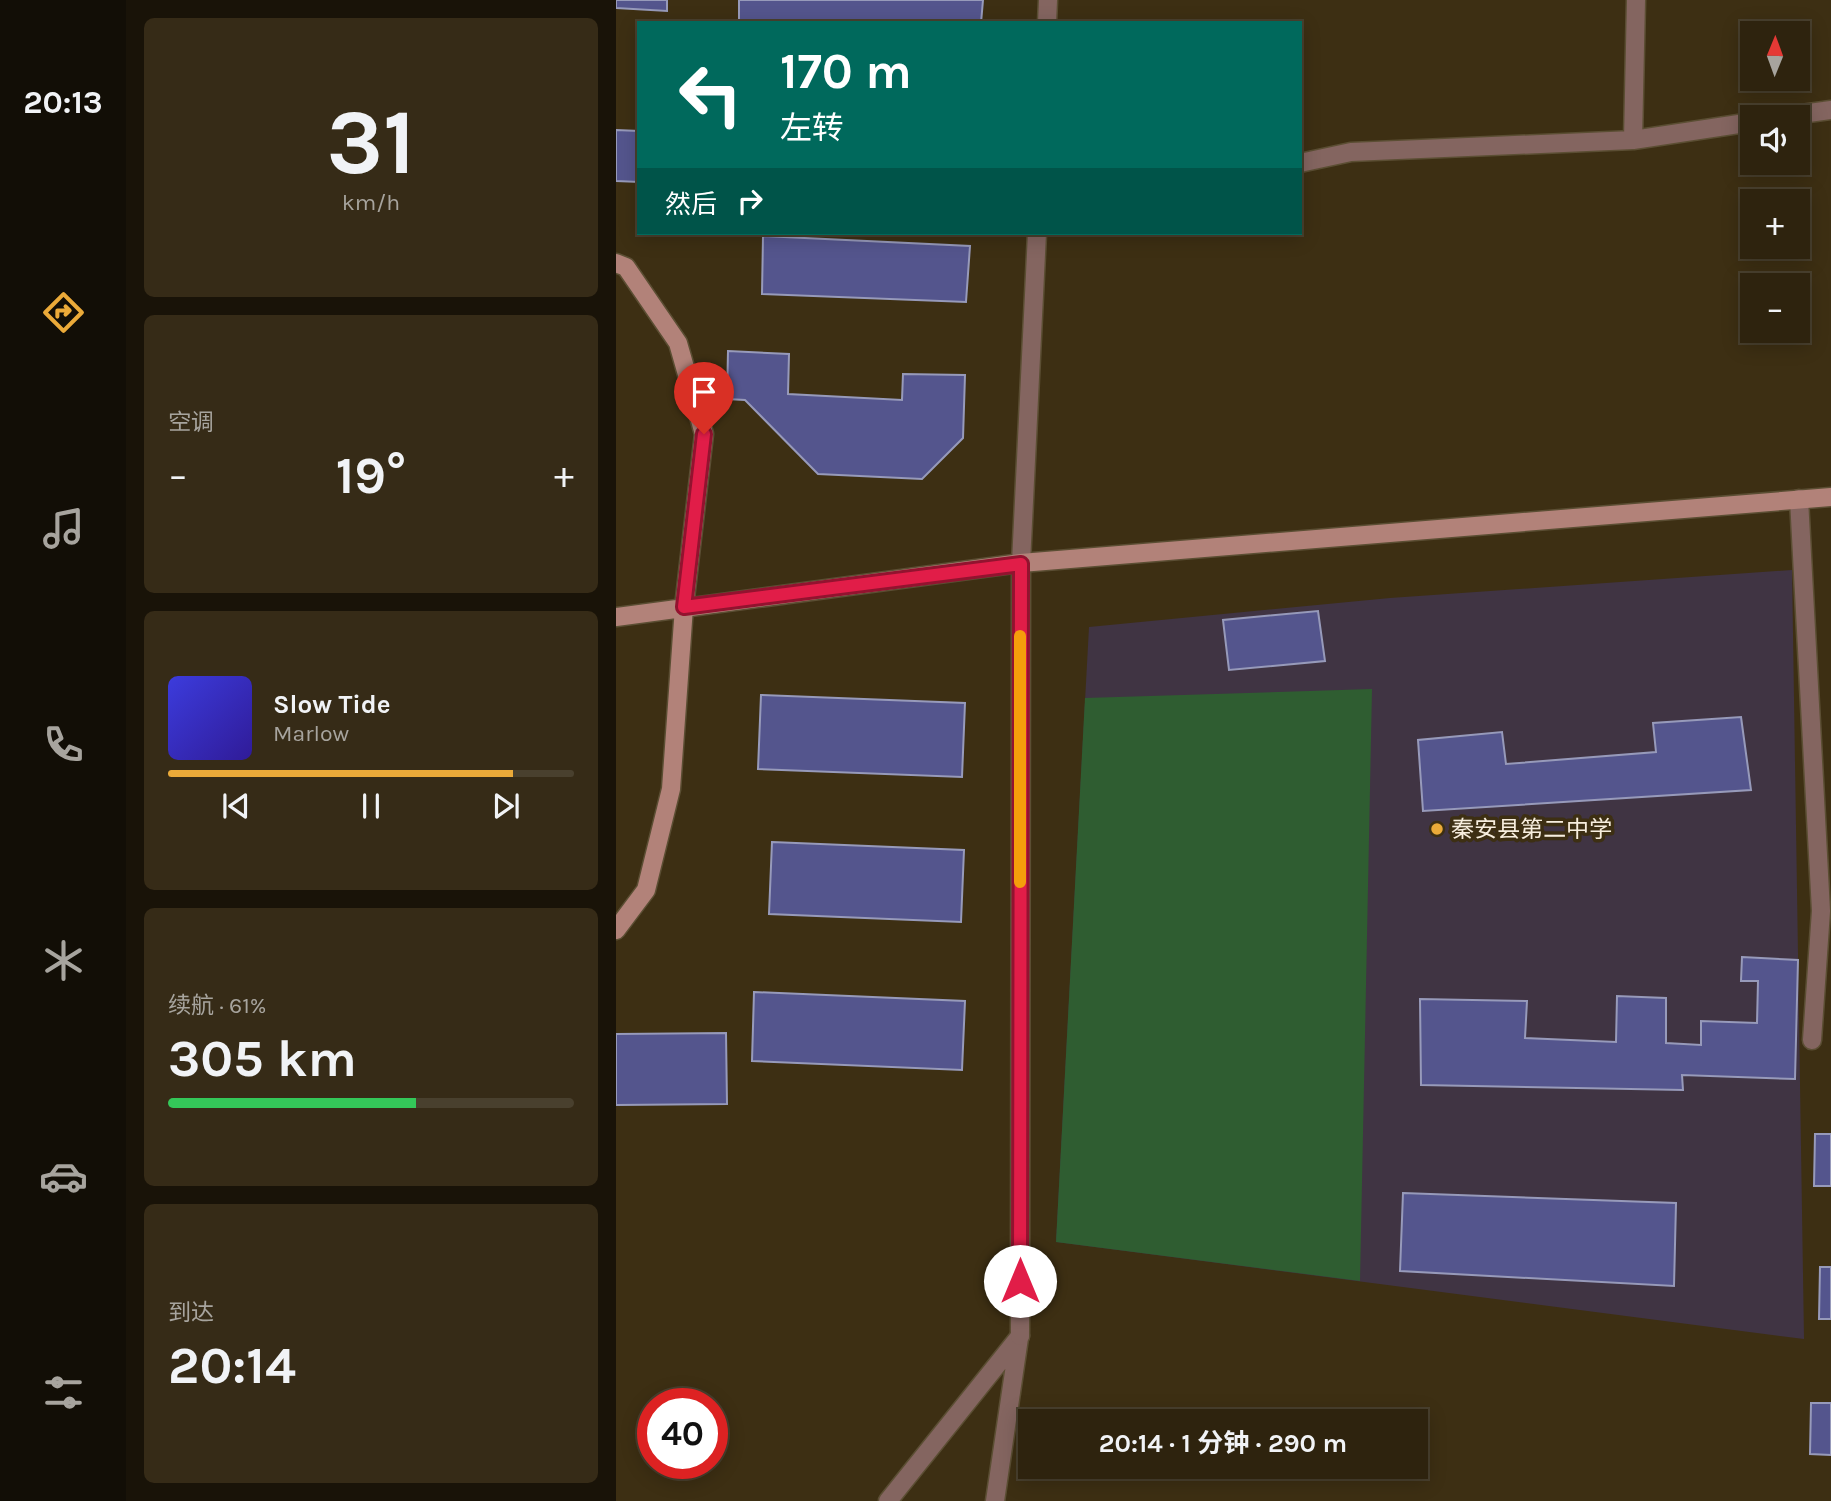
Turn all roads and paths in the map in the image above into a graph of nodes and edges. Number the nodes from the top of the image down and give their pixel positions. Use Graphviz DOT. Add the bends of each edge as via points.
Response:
graph roads {
  1 [pos="1048,0"];
  2 [pos="1636,0"];
  3 [pos="1047,21"];
  4 [pos="1831,110"];
  5 [pos="1810,113"];
  6 [pos="1740,124"];
  7 [pos="1633,140"];
  8 [pos="1302,163"];
  9 [pos="1037,235"];
  10 [pos="616,263"];
  11 [pos="1831,497"];
  12 [pos="1798,499"];
  13 [pos="1021,564"];
  14 [pos="684,607"];
  15 [pos="616,617"];
  16 [pos="616,930"];
  17 [pos="1812,1040"];
  18 [pos="1020,1336"];
  19 [pos="888,1501"];
  20 [pos="995,1501"];
  1 -- 3 [label="street"];
  2 -- 7 [label="street"];
  4 -- 5 [label="street"];
  6 -- 7 [label="street"];
  7 -- 8 [label="street" via="1351,152"];
  9 -- 13 [label="street"];
  10 -- 14 [label="main road" via="626,267 678,344 704,434"];
  11 -- 12 [label="main road"];
  12 -- 13 [label="main road"];
  12 -- 17 [label="street" via="1821,911"];
  13 -- 14 [label="main road"];
  13 -- 18 [label="street"];
  14 -- 15 [label="main road"];
  14 -- 16 [label="main road" via="671,789 646,890"];
  18 -- 19 [label="street"];
  18 -- 20 [label="street"];
}
